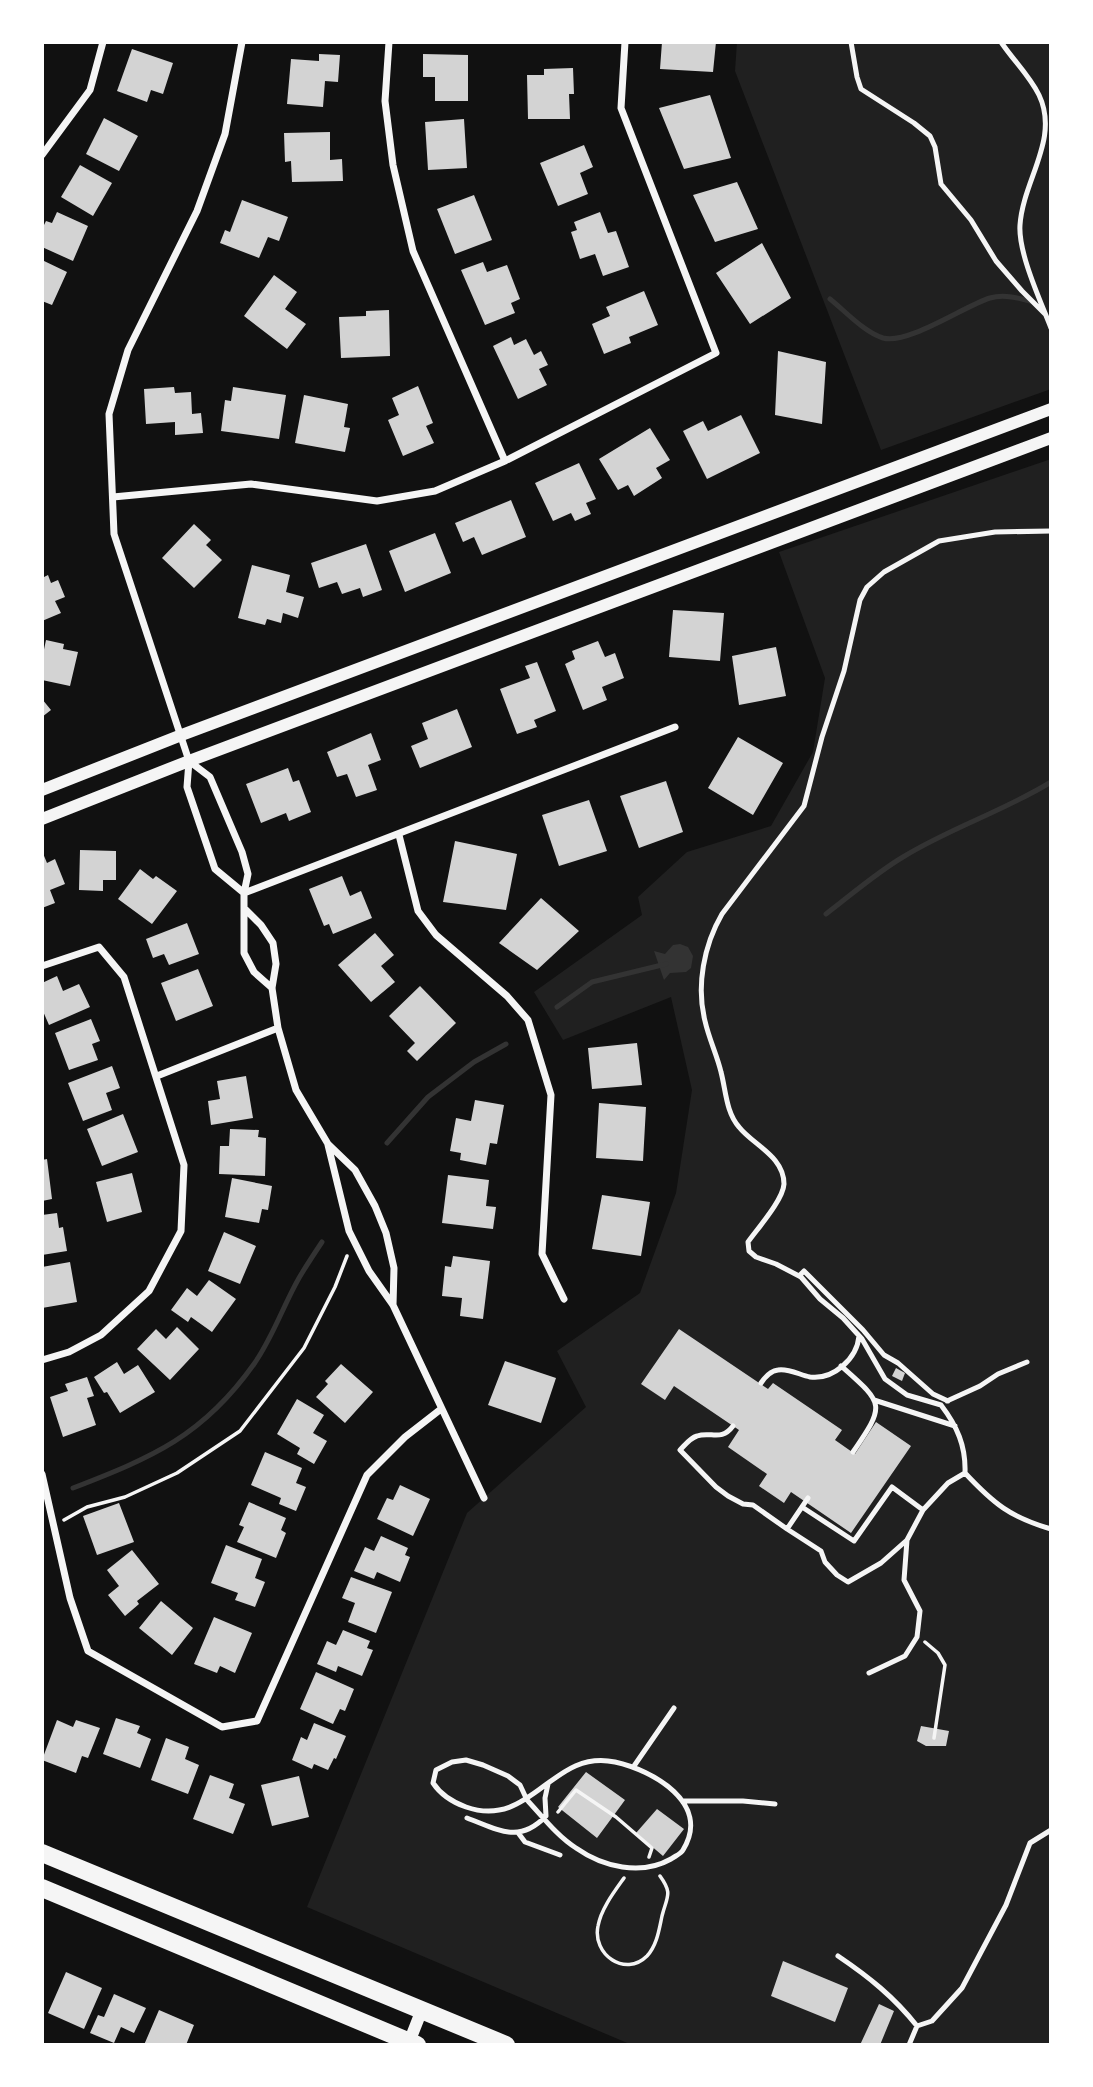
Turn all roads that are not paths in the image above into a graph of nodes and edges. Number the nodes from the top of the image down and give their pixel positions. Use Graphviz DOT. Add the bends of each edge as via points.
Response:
graph roads {
  1 [pos="103,42"];
  2 [pos="242,42"];
  3 [pos="390,42"];
  4 [pos="625,42"];
  5 [pos="851,42"];
  6 [pos="1001,42"];
  7 [pos="42,155"];
  8 [pos="1045,314"];
  9 [pos="1051,328"];
  10 [pos="1051,409"];
  11 [pos="1051,438"];
  12 [pos="505,461"];
  13 [pos="113,496"];
  14 [pos="1051,531"];
  15 [pos="675,727"];
  16 [pos="180,736"];
  17 [pos="189,761"];
  18 [pos="42,790"];
  19 [pos="42,819"];
  20 [pos="399,835"];
  21 [pos="244,893"];
  22 [pos="246,910"];
  23 [pos="42,966"];
  24 [pos="272,988"];
  25 [pos="278,1028"];
  26 [pos="157,1076"];
  27 [pos="328,1144"];
  28 [pos="799,1276"];
  29 [pos="564,1299"];
  30 [pos="393,1305"];
  31 [pos="859,1335"];
  32 [pos="42,1360"];
  33 [pos="1027,1362"];
  34 [pos="841,1366"];
  35 [pos="761,1383"];
  36 [pos="874,1399"];
  37 [pos="948,1401"];
  38 [pos="941,1405"];
  39 [pos="441,1409"];
  40 [pos="733,1426"];
  41 [pos="955,1426"];
  42 [pos="853,1452"];
  43 [pos="965,1473"];
  44 [pos="42,1474"];
  45 [pos="808,1497"];
  46 [pos="484,1498"];
  47 [pos="803,1507"];
  48 [pos="923,1510"];
  49 [pos="788,1529"];
  50 [pos="1051,1529"];
  51 [pos="907,1540"];
  52 [pos="869,1673"];
  53 [pos="674,1708"];
  54 [pos="634,1766"];
  55 [pos="548,1784"];
  56 [pos="527,1800"];
  57 [pos="684,1801"];
  58 [pos="775,1804"];
  59 [pos="467,1818"];
  60 [pos="546,1821"];
  61 [pos="1051,1830"];
  62 [pos="519,1834"];
  63 [pos="42,1853"];
  64 [pos="560,1855"];
  65 [pos="42,1888"];
  66 [pos="838,1956"];
  67 [pos="421,2012"];
  68 [pos="917,2026"];
  69 [pos="412,2044"];
  70 [pos="506,2045"];
  71 [pos="909,2045"];
  1 -- 7 [label="street" via="90,90"];
  2 -- 13 [label="street" via="225,134 197,211 128,350 109,414"];
  3 -- 12 [label="street" via="385,101 393,165 413,251"];
  4 -- 12 [label="street" via="621,108 716,353"];
  5 -- 8 [label="lane" via="861,89 930,136 942,184 996,261"];
  6 -- 8 [label="lane" via="1031,82 1045,111 1047,128 1020,228"];
  8 -- 9 [label="lane"];
  10 -- 16 [label="street"];
  11 -- 17 [label="street"];
  12 -- 13 [label="street" via="435,491 377,501 251,484"];
  13 -- 16 [label="street" via="114,534"];
  14 -- 28 [label="lane" via="995,532 939,541 867,587 856,612 844,671 804,806 711,933 702,1004 727,1103 739,1128 768,1152 784,1182 782,1194 748,1242 749,1251"];
  15 -- 20 [label="street"];
  16 -- 17 [label="street"];
  16 -- 18 [label="street"];
  17 -- 19 [label="street"];
  17 -- 21 [label="street" via="187,786 215,869"];
  17 -- 21 [label="street" via="210,776 242,852 248,874"];
  20 -- 21 [label="street"];
  20 -- 29 [label="street" via="418,911 436,935 528,1020 551,1094 542,1254"];
  21 -- 22 [label="street"];
  22 -- 24 [label="street" via="273,943"];
  22 -- 24 [label="street" via="244,953"];
  23 -- 26 [label="street" via="99,947 124,977"];
  24 -- 25 [label="street"];
  25 -- 26 [label="street"];
  25 -- 27 [label="street" via="296,1090"];
  26 -- 32 [label="street" via="184,1165 181,1231 149,1291 101,1335"];
  27 -- 30 [label="street" via="349,1231"];
  27 -- 30 [label="street" via="355,1170 386,1233 394,1268"];
  28 -- 31 [label="lane"];
  28 -- 37 [label="lane" via="804,1271 884,1355"];
  30 -- 39 [label="street"];
  31 -- 34 [label="lane" via="854,1355"];
  31 -- 38 [label="lane" via="885,1379 907,1395"];
  33 -- 37 [label="lane"];
  34 -- 35 [label="lane" via="817,1377 778,1369"];
  34 -- 36 [label="lane"];
  36 -- 41 [label="lane"];
  36 -- 42 [label="lane" via="873,1422"];
  37 -- 38 [label="lane"];
  38 -- 41 [label="lane"];
  39 -- 44 [label="street" via="367,1475 257,1721 222,1727 88,1651 70,1598"];
  39 -- 46 [label="street"];
  40 -- 49 [label="lane" via="728,1433 712,1437 699,1434 680,1450 727,1496 753,1505"];
  41 -- 43 [label="lane"];
  43 -- 48 [label="lane" via="948,1483"];
  43 -- 50 [label="lane" via="1007,1512"];
  45 -- 47 [label="lane"];
  47 -- 48 [label="lane" via="854,1541 891,1487"];
  47 -- 49 [label="lane"];
  48 -- 51 [label="lane"];
  49 -- 51 [label="lane" via="821,1552 825,1562 848,1582 881,1563"];
  51 -- 52 [label="lane" via="904,1580 920,1611 917,1637 905,1656"];
  53 -- 54 [label="lane"];
  54 -- 55 [label="lane" via="603,1759 578,1763"];
  54 -- 57 [label="lane"];
  55 -- 56 [label="lane"];
  55 -- 60 [label="lane"];
  56 -- 56 [label="lane" via="493,1812 469,1808 440,1793 433,1783 436,1770 466,1760 508,1776 520,1785"];
  56 -- 60 [label="lane"];
  57 -- 58 [label="lane"];
  57 -- 60 [label="lane" via="691,1818 682,1852 652,1866 631,1868 601,1861 575,1849"];
  59 -- 62 [label="lane"];
  60 -- 62 [label="lane"];
  61 -- 68 [label="lane" via="1030,1843 1006,1905 962,1988 932,2021"];
  62 -- 64 [label="lane" via="524,1842"];
  63 -- 67 [label="main road"];
  65 -- 69 [label="main road"];
  66 -- 68 [label="lane" via="872,1978"];
  67 -- 69 [label="street"];
  67 -- 70 [label="main road"];
  68 -- 71 [label="lane"];
}
